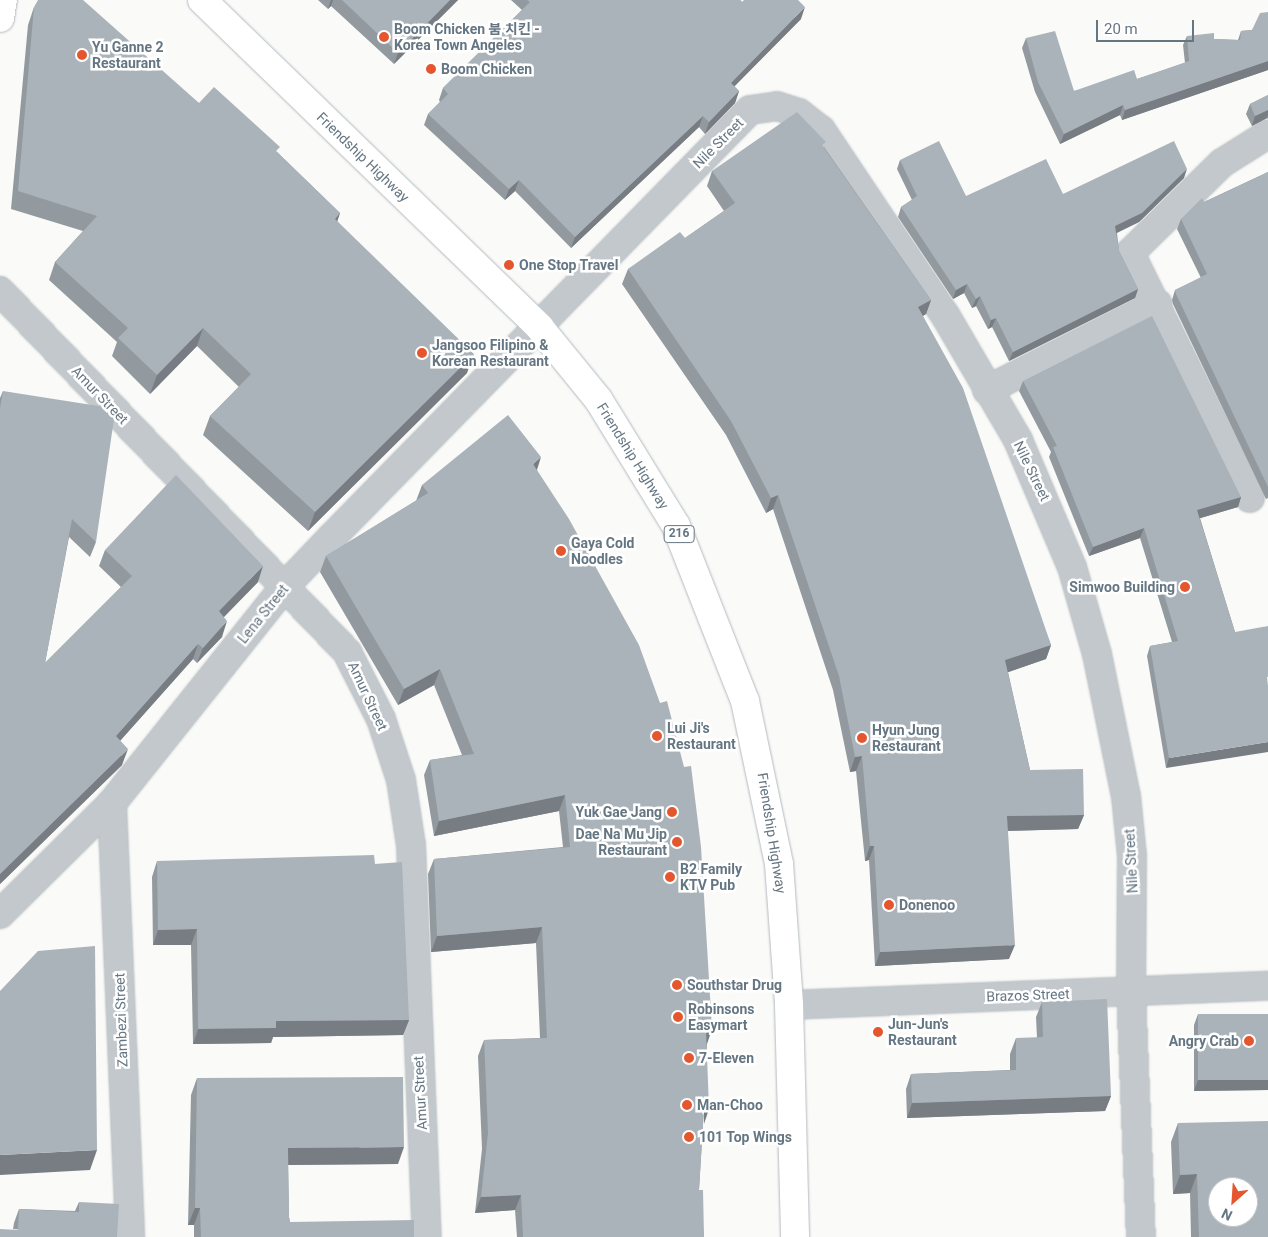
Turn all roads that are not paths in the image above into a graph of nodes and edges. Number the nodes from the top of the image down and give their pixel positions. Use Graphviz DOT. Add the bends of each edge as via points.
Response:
graph roads {
  1 [pos="3,0"];
  2 [pos="202,0"];
  3 [pos="0,18"];
  4 [pos="1268,134"];
  5 [pos="0,291"];
  6 [pos="1157,304"];
  7 [pos="540,328"];
  8 [pos="988,390"];
  9 [pos="1250,498"];
  10 [pos="285,586"];
  11 [pos="112,803"];
  12 [pos="0,914"];
  13 [pos="1268,986"];
  14 [pos="1131,991"];
  15 [pos="789,1005"];
  16 [pos="130,1237"];
  17 [pos="428,1237"];
  18 [pos="795,1237"];
  19 [pos="1141,1237"];
  1 -- 3 [label="main road"];
  2 -- 7 [label="main road, Friendship Highway / 216"];
  4 -- 6 [label="street" via="1222,163 1130,253"];
  5 -- 10 [label="street, Amur Street"];
  6 -- 8 [label="street"];
  6 -- 9 [label="street"];
  7 -- 8 [label="street, Nile Street" via="750,110 777,106 799,113 821,130 945,316"];
  7 -- 10 [label="street, Lena Street"];
  7 -- 15 [label="main road, Friendship Highway / 216" via="598,400 676,526 728,652 746,701 766,787 779,864"];
  8 -- 14 [label="street, Nile Street" via="1048,503 1098,654 1128,813"];
  10 -- 11 [label="street, Lena Street"];
  10 -- 17 [label="street, Amur Street" via="346,652 381,719 401,780 411,845"];
  11 -- 12 [label="street, Lena Street"];
  11 -- 16 [label="street, Zambezi Street"];
  13 -- 14 [label="street, Brazos Street"];
  14 -- 15 [label="street, Brazos Street"];
  14 -- 19 [label="street, Nile Street"];
  15 -- 18 [label="main road, Friendship Highway / 216"];
}
